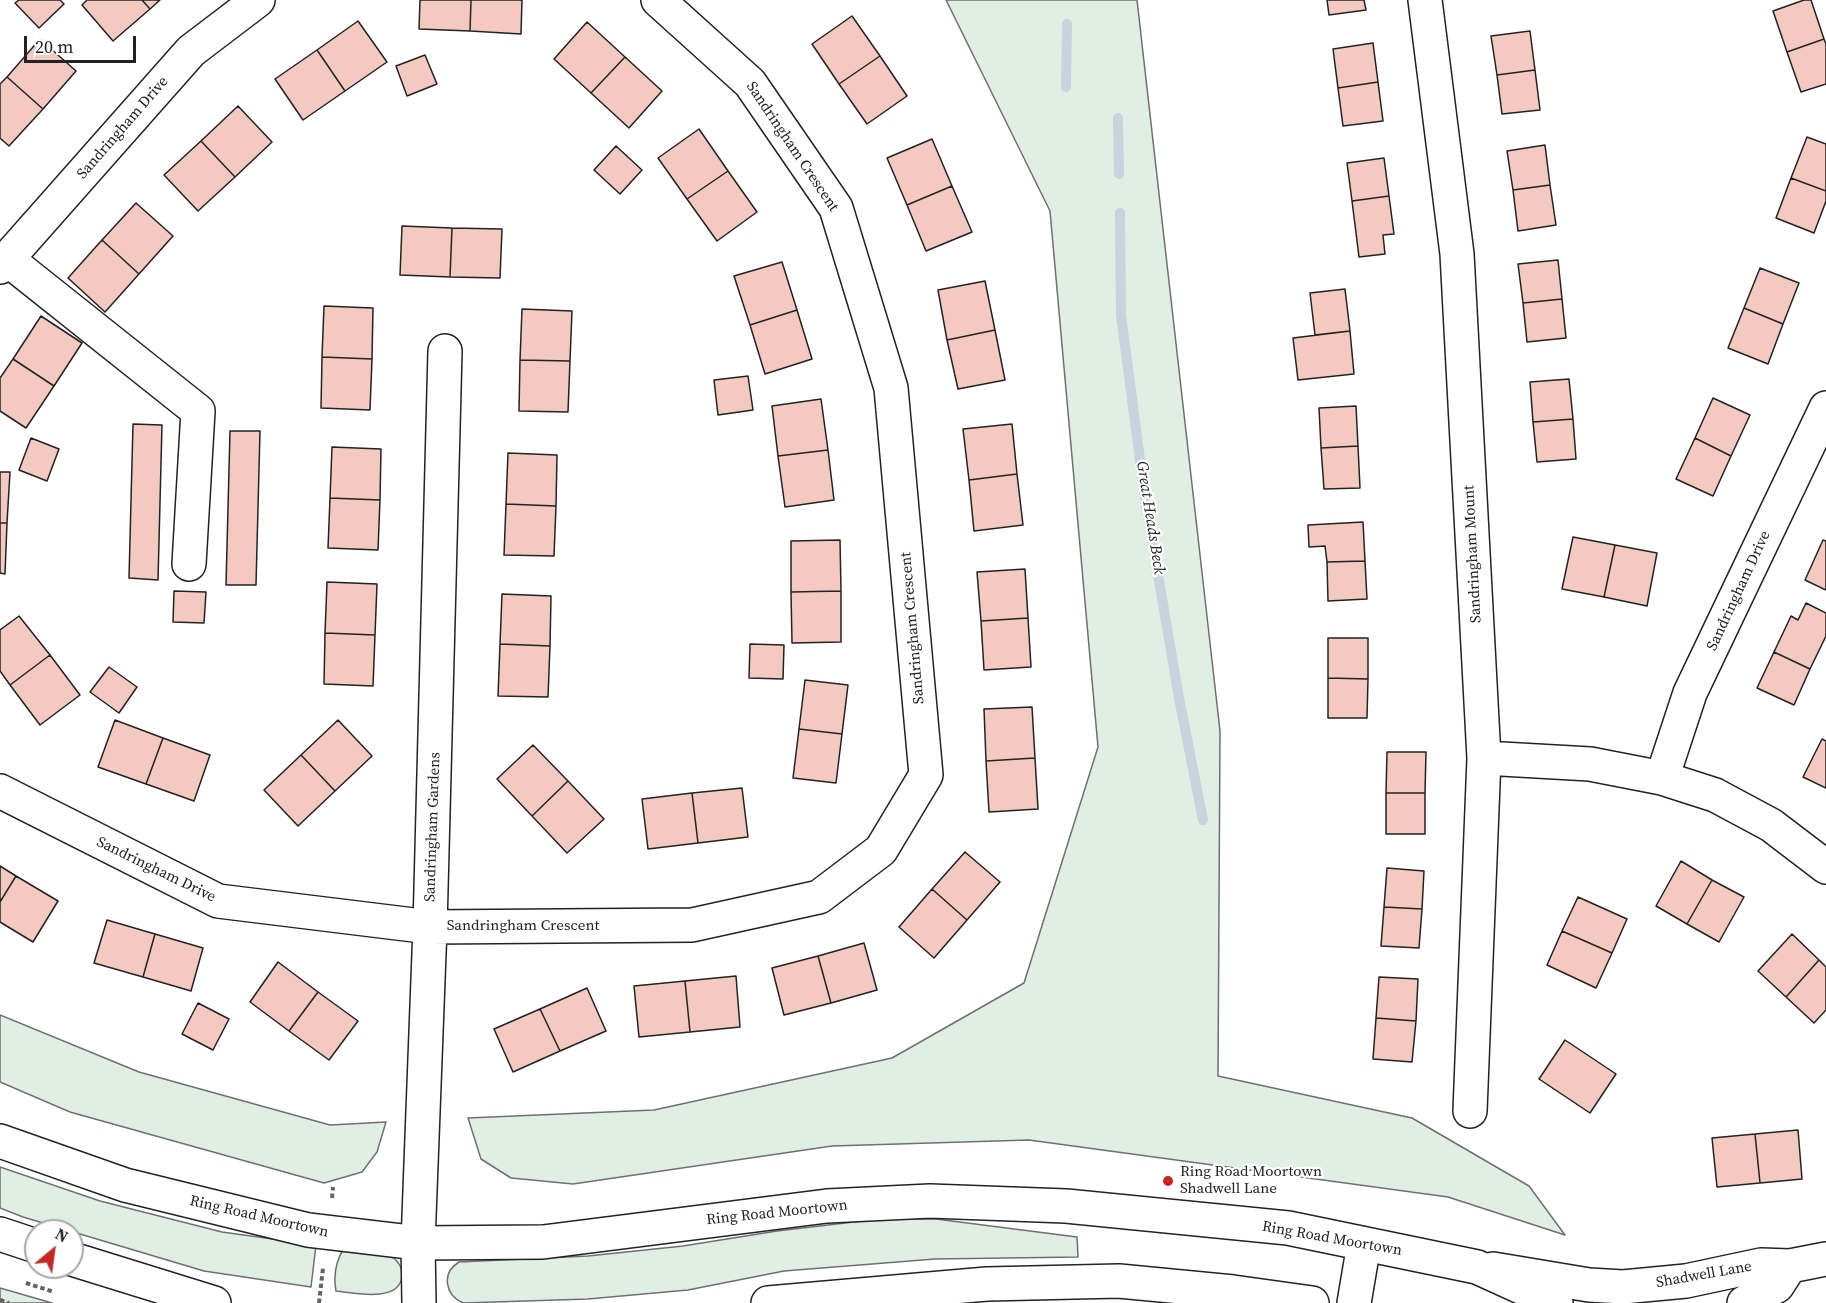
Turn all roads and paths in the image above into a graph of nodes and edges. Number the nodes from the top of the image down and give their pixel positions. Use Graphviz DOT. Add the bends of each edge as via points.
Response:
graph roads {
  1 [pos="258,0"];
  2 [pos="658,0"];
  3 [pos="1425,0"];
  4 [pos="4,263"];
  5 [pos="445,351"];
  6 [pos="1826,408"];
  7 [pos="189,564"];
  8 [pos="1484,758"];
  9 [pos="1662,778"];
  10 [pos="0,791"];
  11 [pos="1826,867"];
  12 [pos="430,927"];
  13 [pos="1470,1111"];
  14 [pos="0,1141"];
  15 [pos="0,1234"];
  16 [pos="24,1242"];
  17 [pos="417,1243"];
  18 [pos="1364,1244"];
  19 [pos="324,1260"];
  20 [pos="1812,1262"];
  21 [pos="84,1263"];
  22 [pos="1477,1267"];
  23 [pos="22,1282"];
  24 [pos="55,1292"];
  25 [pos="0,1300"];
  26 [pos="9,1303"];
  27 [pos="213,1303"];
  28 [pos="319,1303"];
  29 [pos="419,1303"];
  30 [pos="768,1303"];
  31 [pos="1312,1303"];
  32 [pos="1354,1303"];
  33 [pos="1556,1303"];
  34 [pos="1744,1303"];
  35 [pos="1781,1303"];
  1 -- 4 [label="main road, Sandringham Drive" via="191,51"];
  2 -- 12 [label="main road, Sandringham Crescent" via="750,83 836,208 891,388 926,776 881,850 819,897 692,925"];
  3 -- 8 [label="main road, Sandringham Mount" via="1457,254"];
  4 -- 7 [label="main road" via="198,411"];
  5 -- 12 [label="main road, Sandringham Gardens"];
  6 -- 9 [label="main road, Sandringham Drive" via="1690,693"];
  8 -- 9 [label="main road" via="1590,764"];
  8 -- 13 [label="main road, Sandringham Mount"];
  9 -- 11 [label="main road" via="1715,795 1771,825"];
  10 -- 12 [label="main road, Sandringham Drive" via="218,901"];
  12 -- 17 [label="main road, Sandringham Gardens"];
  14 -- 17 [label="main road, Ring Road Moortown" via="125,1185 285,1225"];
  15 -- 16 [label="main road"];
  17 -- 18 [label="main road, Ring Road Moortown" via="543,1242 827,1206 930,1201 1066,1206 1288,1228"];
  17 -- 29 [label="main road, Sandringham Gardens"];
  18 -- 22 [label="main road, Ring Road Moortown"];
  18 -- 32 [label="main road"];
  19 -- 28 [label="path"];
  20 -- 22 [label="main road, Shadwell Lane" via="1761,1265 1686,1281 1623,1287"];
  20 -- 34 [label="main road, Shadwell Lane"];
  20 -- 35 [label="main road"];
  21 -- 27 [label="main road"];
  22 -- 33 [label="main road, Ring Road Moortown"];
  23 -- 24 [label="path"];
  25 -- 26 [label="path"];
  30 -- 31 [label="main road" via="987,1284 1119,1281"];
}
